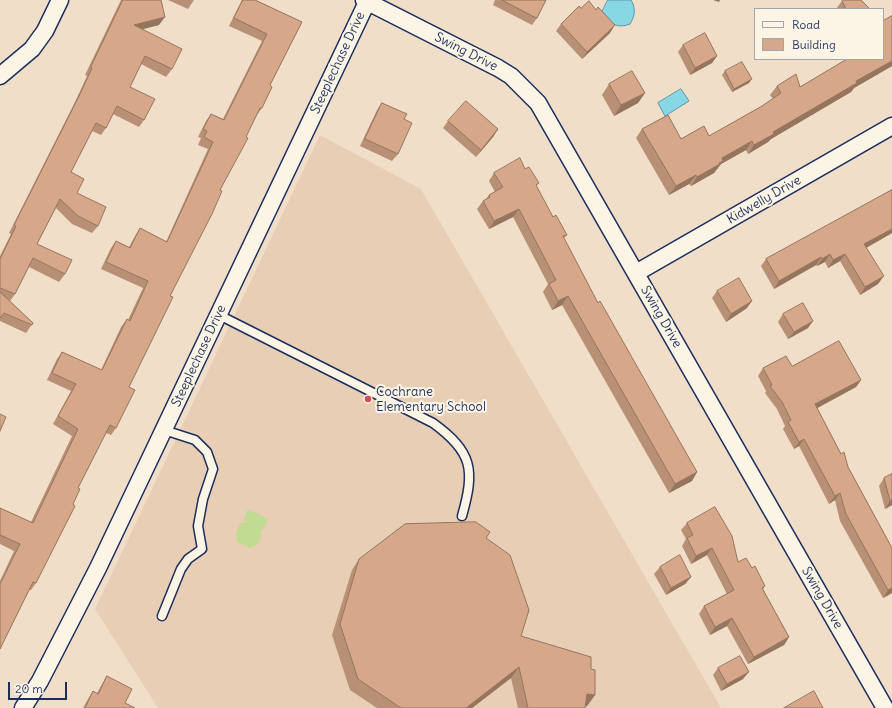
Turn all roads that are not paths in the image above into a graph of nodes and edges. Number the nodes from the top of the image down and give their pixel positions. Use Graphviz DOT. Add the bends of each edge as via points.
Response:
graph roads {
  1 [pos="60,0"];
  2 [pos="367,1"];
  3 [pos="0,76"];
  4 [pos="892,126"];
  5 [pos="636,273"];
  6 [pos="219,315"];
  7 [pos="164,430"];
  8 [pos="462,516"];
  9 [pos="162,616"];
  10 [pos="23,708"];
  11 [pos="885,708"];
  1 -- 3 [label="street" via="46,31 32,49"];
  2 -- 5 [label="street, Swing Drive" via="498,68 526,88 538,103"];
  2 -- 6 [label="street, Steeplechase Drive"];
  4 -- 5 [label="street, Kidwelly Drive"];
  5 -- 11 [label="street, Swing Drive"];
  6 -- 7 [label="street, Steeplechase Drive"];
  6 -- 8 [label="lane" via="433,423 447,433 462,450 470,468 469,490"];
  7 -- 9 [label="lane" via="194,440 207,452 213,469 203,499 198,526 202,549 188,559 181,569"];
  7 -- 10 [label="street, Steeplechase Drive" via="98,568 40,681"];
}
